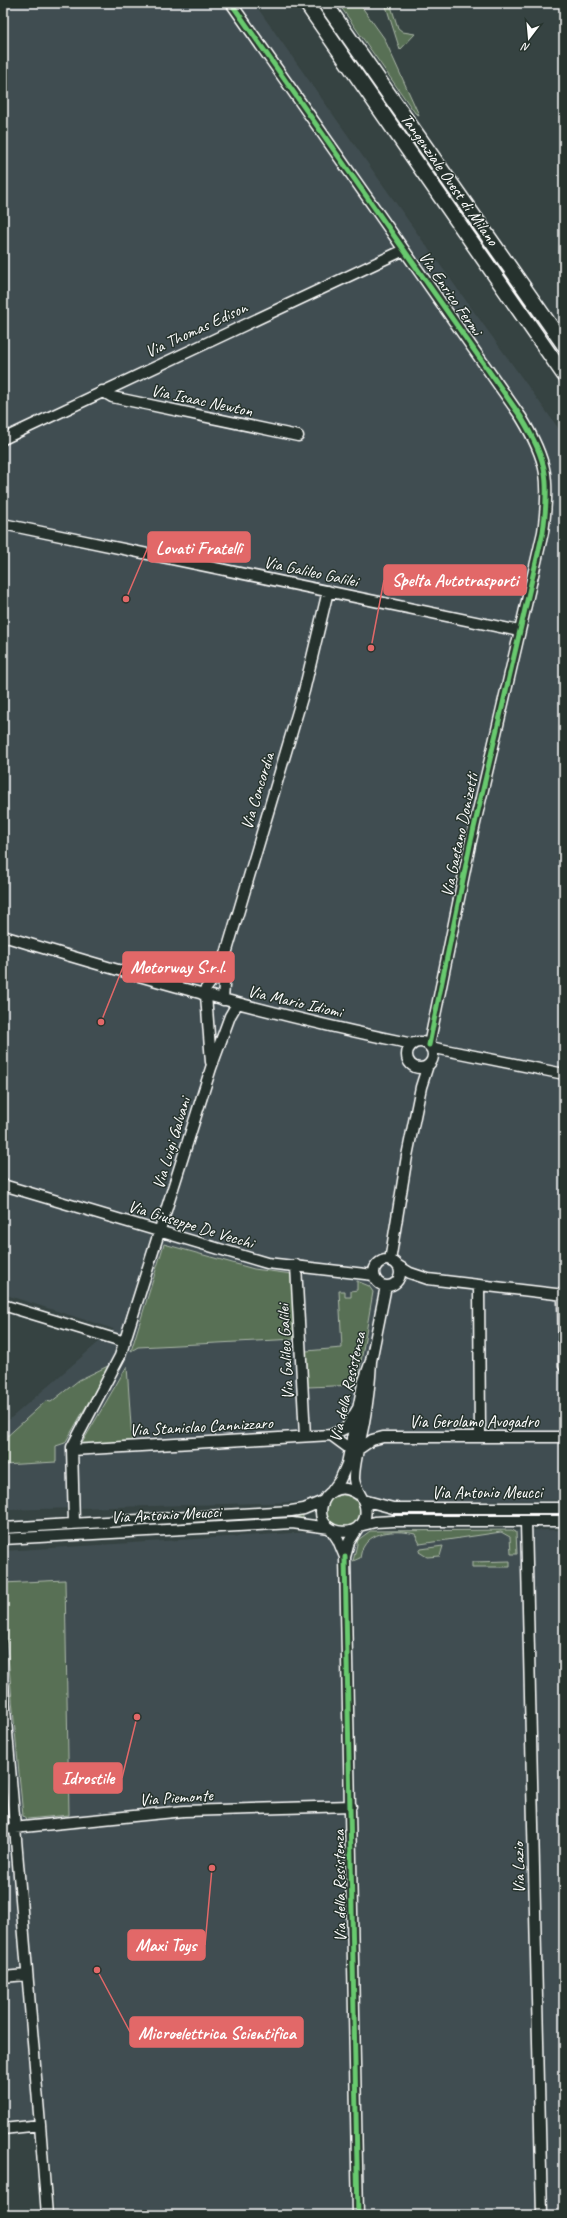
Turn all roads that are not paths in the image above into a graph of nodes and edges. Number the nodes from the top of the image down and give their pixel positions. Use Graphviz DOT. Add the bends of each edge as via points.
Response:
graph roads {
  1 [pos="231,3"];
  2 [pos="306,3"];
  3 [pos="325,3"];
  4 [pos="404,250"];
  5 [pos="564,345"];
  6 [pos="564,375"];
  7 [pos="102,391"];
  8 [pos="298,436"];
  9 [pos="3,439"];
  10 [pos="3,524"];
  11 [pos="328,591"];
  12 [pos="519,631"];
  13 [pos="3,936"];
  14 [pos="226,954"];
  15 [pos="204,995"];
  16 [pos="223,1000"];
  17 [pos="237,1004"];
  18 [pos="433,1019"];
  19 [pos="395,1040"];
  20 [pos="416,1043"];
  21 [pos="430,1046"];
  22 [pos="452,1052"];
  23 [pos="407,1053"];
  24 [pos="430,1062"];
  25 [pos="413,1066"];
  26 [pos="211,1068"];
  27 [pos="564,1074"];
  28 [pos="420,1087"];
  29 [pos="3,1185"];
  30 [pos="161,1231"];
  31 [pos="394,1263"];
  32 [pos="296,1265"];
  33 [pos="374,1275"];
  34 [pos="428,1279"];
  35 [pos="390,1285"];
  36 [pos="479,1285"];
  37 [pos="564,1295"];
  38 [pos="3,1305"];
  39 [pos="125,1342"];
  40 [pos="371,1361"];
  41 [pos="564,1366"];
  42 [pos="358,1408"];
  43 [pos="364,1420"];
  44 [pos="331,1435"];
  45 [pos="305,1436"];
  46 [pos="383,1437"];
  47 [pos="480,1437"];
  48 [pos="564,1437"];
  49 [pos="354,1449"];
  50 [pos="72,1450"];
  51 [pos="332,1491"];
  52 [pos="361,1497"];
  53 [pos="323,1501"];
  54 [pos="564,1508"];
  55 [pos="526,1521"];
  56 [pos="564,1521"];
  57 [pos="74,1523"];
  58 [pos="359,1526"];
  59 [pos="3,1528"];
  60 [pos="330,1528"];
  61 [pos="3,1539"];
  62 [pos="345,1556"];
  63 [pos="3,1685"];
  64 [pos="3,1690"];
  65 [pos="351,1806"];
  66 [pos="16,1827"];
  67 [pos="3,1829"];
  68 [pos="26,1975"];
  69 [pos="3,1977"];
  70 [pos="40,2125"];
  71 [pos="3,2129"];
  72 [pos="47,2215"];
  73 [pos="358,2215"];
  74 [pos="542,2215"];
  1 -- 4 [label="street, Via Enrico Fermi"];
  2 -- 6 [label="highway, Tangenziale Ovest di Milano"];
  3 -- 5 [label="highway, Tangenziale Ovest di Milano"];
  4 -- 7 [label="street, Via Thomas Edison"];
  4 -- 12 [label="street, Via Enrico Fermi" via="521,417 537,444 543,462 547,504 543,532"];
  7 -- 8 [label="street, Via Isaac Newton" via="112,398"];
  7 -- 9 [label="street, Via Thomas Edison"];
  10 -- 11 [label="street, Via Galileo Galilei"];
  11 -- 12 [label="street, Via Galileo Galilei"];
  11 -- 14 [label="street, Via Concordia" via="304,691"];
  12 -- 18 [label="street, Via Gaetano Donizetti"];
  13 -- 15 [label="street, Via Mario Idiomi"];
  14 -- 15 [label="street"];
  14 -- 16 [label="street, Via Concordia"];
  15 -- 16 [label="street, Via Mario Idiomi"];
  15 -- 26 [label="street, Via Luigi Galvani"];
  16 -- 17 [label="street, Via Mario Idiomi"];
  17 -- 19 [label="street, Via Mario Idiomi"];
  17 -- 26 [label="street, Via Luigi Galvani"];
  18 -- 20 [label="street, Via Gaetano Donizetti"];
  18 -- 21 [label="street, Via Gaetano Donizetti"];
  19 -- 20 [label="street, Via Mario Idiomi"];
  19 -- 23 [label="street"];
  20 -- 21 [label="street"];
  20 -- 23 [label="street"];
  21 -- 22 [label="street"];
  21 -- 24 [label="street" via="433,1053"];
  22 -- 24 [label="street"];
  22 -- 27 [label="street"];
  23 -- 25 [label="street" via="408,1060"];
  24 -- 25 [label="street" via="421,1068"];
  24 -- 28 [label="street"];
  25 -- 28 [label="street"];
  26 -- 30 [label="street, Via Luigi Galvani"];
  28 -- 31 [label="street" via="407,1156"];
  29 -- 30 [label="street, Via Giuseppe De Vecchi"];
  30 -- 32 [label="street, Via Giuseppe De Vecchi" via="267,1263"];
  30 -- 39 [label="street, Via Luigi Galvani"];
  31 -- 33 [label="street" via="380,1262"];
  31 -- 34 [label="street" via="410,1273"];
  31 -- 35 [label="street" via="400,1276"];
  32 -- 33 [label="street, Via Giuseppe De Vecchi"];
  32 -- 45 [label="street, Via Galileo Galilei"];
  33 -- 35 [label="street" via="377,1281"];
  34 -- 35 [label="street" via="404,1280"];
  34 -- 36 [label="street"];
  35 -- 40 [label="street, Via della Resistenza"];
  36 -- 37 [label="street"];
  36 -- 47 [label="street"];
  37 -- 41 [label="street"];
  38 -- 39 [label="street"];
  39 -- 50 [label="street, Via Luigi Galvani"];
  40 -- 42 [label="street, Via della Resistenza"];
  40 -- 43 [label="street" via="370,1388"];
  42 -- 44 [label="street, Via Stanislao Cannizzaro" via="346,1428"];
  42 -- 49 [label="street, Via della Resistenza"];
  43 -- 46 [label="street" via="368,1428"];
  43 -- 49 [label="street"];
  44 -- 45 [label="street, Via Stanislao Cannizzaro"];
  44 -- 49 [label="street"];
  45 -- 50 [label="street, Via Stanislao Cannizzaro"];
  46 -- 47 [label="street, Via Gerolamo Avogadro"];
  46 -- 49 [label="street, Via Gerolamo Avogadro"];
  47 -- 48 [label="street, Via Gerolamo Avogadro"];
  49 -- 51 [label="street, Via della Resistenza"];
  49 -- 52 [label="street" via="354,1477"];
  50 -- 57 [label="street"];
  51 -- 52 [label="street" via="344,1488"];
  51 -- 53 [label="street"];
  52 -- 54 [label="street, Via Antonio Meucci" via="393,1508"];
  52 -- 58 [label="street" via="366,1512"];
  53 -- 57 [label="street, Via Antonio Meucci" via="291,1511"];
  53 -- 60 [label="street" via="321,1513"];
  55 -- 56 [label="street, Via Antonio Meucci"];
  55 -- 58 [label="street, Via Antonio Meucci" via="393,1521"];
  55 -- 74 [label="street, Via Lazio"];
  57 -- 59 [label="street, Via Antonio Meucci"];
  58 -- 60 [label="street" via="343,1533"];
  58 -- 62 [label="street, Via della Resistenza" via="349,1542"];
  60 -- 61 [label="street, Via Antonio Meucci" via="292,1523"];
  60 -- 62 [label="street, Via della Resistenza"];
  62 -- 65 [label="street, Via della Resistenza"];
  63 -- 64 [label="street"];
  64 -- 66 [label="street"];
  65 -- 66 [label="street, Via Piemonte" via="184,1811"];
  65 -- 73 [label="street, Via della Resistenza"];
  66 -- 67 [label="street, Via Piemonte"];
  66 -- 68 [label="street"];
  68 -- 69 [label="street"];
  68 -- 70 [label="street"];
  70 -- 71 [label="street"];
  70 -- 72 [label="street"];
}
